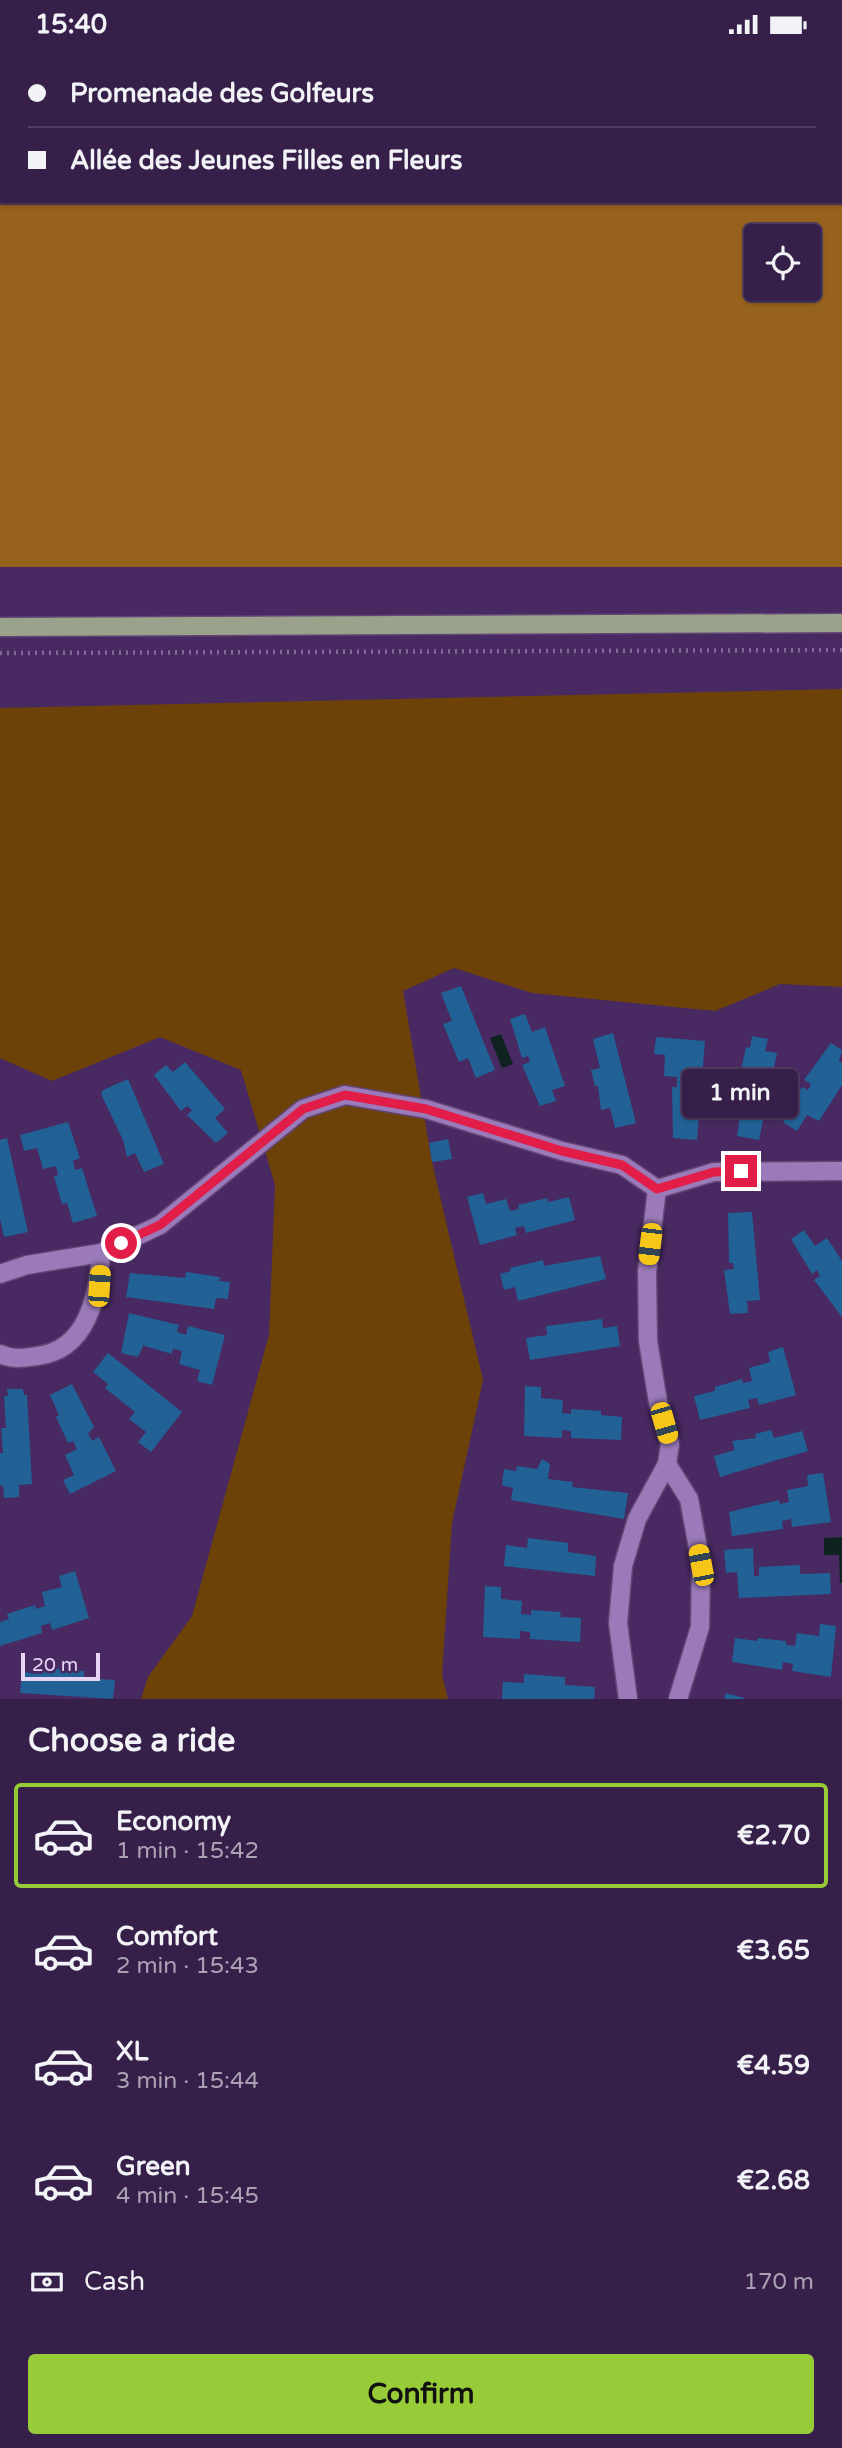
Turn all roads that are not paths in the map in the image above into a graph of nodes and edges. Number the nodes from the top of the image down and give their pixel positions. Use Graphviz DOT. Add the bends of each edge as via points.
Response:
graph roads {
  1 [pos="842,623"];
  2 [pos="0,627"];
  3 [pos="842,1171"];
  4 [pos="657,1189"];
  5 [pos="101,1253"];
  6 [pos="0,1274"];
  7 [pos="0,1353"];
  8 [pos="667,1464"];
  9 [pos="628,1699"];
  10 [pos="678,1699"];
  1 -- 2 [label="main road"];
  3 -- 4 [label="street" via="714,1172"];
  4 -- 5 [label="street" via="622,1165 426,1109 345,1095 303,1109 160,1225"];
  4 -- 8 [label="street" via="647,1272 648,1341 670,1444"];
  5 -- 6 [label="street"];
  5 -- 7 [label="street" via="99,1286 72,1342 46,1355 11,1359"];
  8 -- 9 [label="street" via="637,1519 623,1566 618,1623"];
  8 -- 10 [label="street" via="689,1499 701,1565 700,1627"];
}
